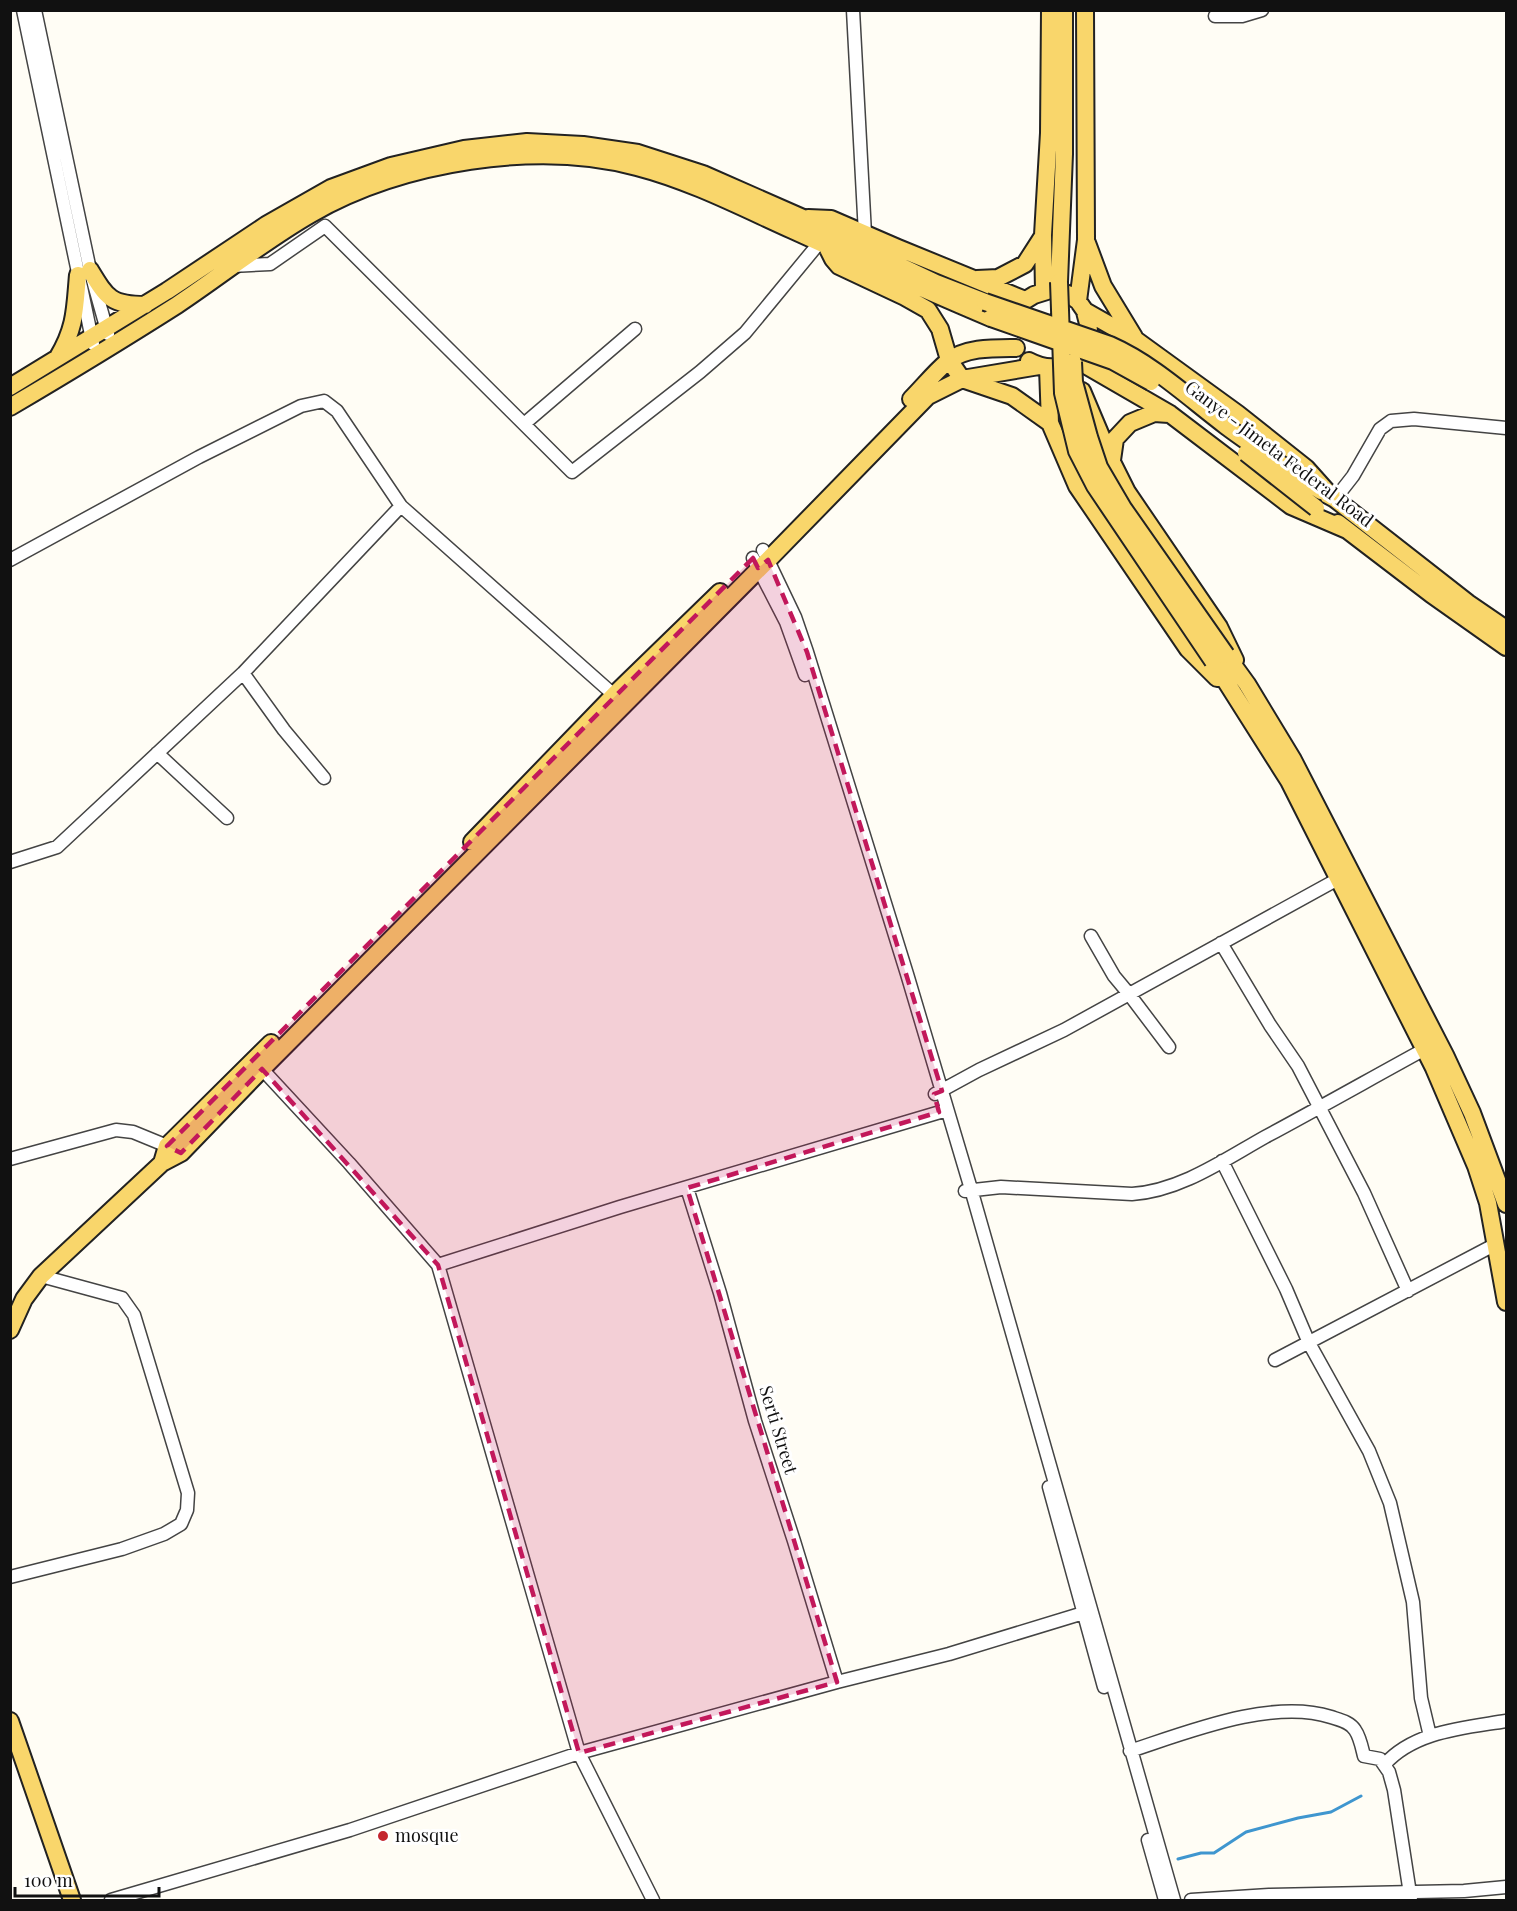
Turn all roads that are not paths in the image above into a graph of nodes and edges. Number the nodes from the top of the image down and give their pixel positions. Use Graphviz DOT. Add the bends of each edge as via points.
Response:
graph roads {
  1 [pos="23,10"];
  2 [pos="35,10"];
  3 [pos="853,10"];
  4 [pos="1050,10"];
  5 [pos="1064,10"];
  6 [pos="1077,10"];
  7 [pos="1085,10"];
  8 [pos="1262,10"];
  9 [pos="1215,16"];
  10 [pos="803,218"];
  11 [pos="865,234"];
  12 [pos="1043,235"];
  13 [pos="1086,240"];
  14 [pos="823,244"];
  15 [pos="230,266"];
  16 [pos="84,272"];
  17 [pos="973,279"];
  18 [pos="1065,283"];
  19 [pos="1044,291"];
  20 [pos="1025,300"];
  21 [pos="145,305"];
  22 [pos="1082,306"];
  23 [pos="988,310"];
  24 [pos="634,329"];
  25 [pos="98,334"];
  26 [pos="1136,340"];
  27 [pos="113,345"];
  28 [pos="1016,348"];
  29 [pos="98,355"];
  30 [pos="56,359"];
  31 [pos="949,360"];
  32 [pos="1072,361"];
  33 [pos="1043,367"];
  34 [pos="962,379"];
  35 [pos="10,387"];
  36 [pos="10,407"];
  37 [pos="1170,414"];
  38 [pos="1050,423"];
  39 [pos="524,424"];
  40 [pos="1506,428"];
  41 [pos="1112,462"];
  42 [pos="1329,495"];
  43 [pos="401,506"];
  44 [pos="1347,530"];
  45 [pos="761,559"];
  46 [pos="10,560"];
  47 [pos="1506,629"];
  48 [pos="1506,647"];
  49 [pos="243,673"];
  50 [pos="1242,690"];
  51 [pos="614,695"];
  52 [pos="157,753"];
  53 [pos="324,778"];
  54 [pos="227,818"];
  55 [pos="10,862"];
  56 [pos="1338,879"];
  57 [pos="1091,936"];
  58 [pos="1221,943"];
  59 [pos="1129,994"];
  60 [pos="1169,1047"];
  61 [pos="1425,1049"];
  62 [pos="262,1069"];
  63 [pos="938,1093"];
  64 [pos="1320,1107"];
  65 [pos="943,1111"];
  66 [pos="174,1149"];
  67 [pos="10,1159"];
  68 [pos="1222,1161"];
  69 [pos="687,1188"];
  70 [pos="967,1190"];
  71 [pos="1506,1204"];
  72 [pos="1496,1244"];
  73 [pos="438,1265"];
  74 [pos="42,1276"];
  75 [pos="1407,1291"];
  76 [pos="1506,1302"];
  77 [pos="10,1330"];
  78 [pos="1309,1343"];
  79 [pos="1275,1360"];
  80 [pos="10,1577"];
  81 [pos="1088,1612"];
  82 [pos="1056,1621"];
  83 [pos="1088,1632"];
  84 [pos="837,1682"];
  85 [pos="10,1721"];
  86 [pos="1506,1721"];
  87 [pos="1430,1736"];
  88 [pos="1130,1751"];
  89 [pos="579,1752"];
  90 [pos="1384,1766"];
  91 [pos="1506,1887"];
  92 [pos="68,1896"];
  93 [pos="1410,1896"];
  94 [pos="111,1900"];
  95 [pos="652,1900"];
  96 [pos="1165,1900"];
  97 [pos="1174,1900"];
  98 [pos="1191,1900"];
  1 -- 16 [label="street"];
  2 -- 16 [label="street"];
  3 -- 11 [label="street"];
  4 -- 12 [label="main road"];
  5 -- 18 [label="main road"];
  6 -- 18 [label="main road" via="1077,225"];
  7 -- 13 [label="main road"];
  8 -- 9 [label="street" via="1242,16"];
  10 -- 11 [label="main road" via="831,219"];
  10 -- 21 [label="main road" via="703,174 638,153 527,142 464,149 391,166 331,188 266,225"];
  10 -- 23 [label="main road"];
  11 -- 17 [label="main road"];
  12 -- 17 [label="main road" via="1025,264 998,278"];
  12 -- 19 [label="main road"];
  13 -- 22 [label="main road"];
  13 -- 26 [label="main road" via="1103,285"];
  14 -- 15 [label="main road" via="708,191 636,166 564,156 506,157 410,174 365,189 313,212"];
  14 -- 23 [label="main road" via="930,293"];
  14 -- 31 [label="main road" via="839,266 928,310 940,329"];
  14 -- 39 [label="street" via="746,333 572,472"];
  15 -- 27 [label="main road"];
  15 -- 39 [label="street" via="270,264 325,225"];
  16 -- 21 [label="main road" via="111,300"];
  16 -- 25 [label="street"];
  16 -- 30 [label="main road" via="68,340"];
  17 -- 20 [label="main road"];
  18 -- 50 [label="main road, bridge" via="1074,382 1099,467"];
  19 -- 20 [label="main road"];
  19 -- 22 [label="main road" via="1060,291"];
  20 -- 28 [label="main road" via="1012,321"];
  21 -- 25 [label="main road"];
  22 -- 26 [label="main road"];
  22 -- 32 [label="main road" via="1089,335"];
  23 -- 42 [label="main road, Ganye - Jimeta Federal Road, bridge" via="1125,351 1248,443"];
  23 -- 44 [label="main road, Ganye - Jimeta Federal Road, bridge" via="1129,368"];
  24 -- 39 [label="street"];
  25 -- 27 [label="street"];
  25 -- 29 [label="street"];
  25 -- 30 [label="main road"];
  26 -- 42 [label="main road" via="1306,468"];
  27 -- 29 [label="main road"];
  28 -- 31 [label="main road" via="985,349"];
  28 -- 33 [label="main road" via="1029,362"];
  29 -- 36 [label="main road"];
  30 -- 35 [label="main road"];
  31 -- 34 [label="main road"];
  31 -- 45 [label="main road"];
  32 -- 33 [label="main road" via="1063,366"];
  32 -- 37 [label="main road"];
  32 -- 41 [label="main road"];
  33 -- 34 [label="main road"];
  33 -- 38 [label="main road"];
  34 -- 38 [label="main road" via="1012,396"];
  34 -- 45 [label="main road" via="928,396"];
  37 -- 41 [label="main road" via="1154,412 1130,423 1115,439"];
  37 -- 44 [label="main road" via="1292,506"];
  38 -- 50 [label="main road" via="1077,486 1188,650"];
  40 -- 42 [label="street" via="1414,418 1391,421 1380,429 1353,476"];
  41 -- 50 [label="main road" via="1127,492 1219,627"];
  42 -- 47 [label="main road, Ganye - Jimeta Federal Road"];
  43 -- 46 [label="street" via="337,411 324,401 314,402 199,457"];
  43 -- 49 [label="street"];
  43 -- 51 [label="street"];
  44 -- 48 [label="main road, Ganye - Jimeta Federal Road"];
  45 -- 51 [label="main road"];
  45 -- 62 [label="main road"];
  45 -- 63 [label="street" via="795,618 807,652"];
  49 -- 52 [label="street"];
  49 -- 53 [label="street"];
  50 -- 56 [label="main road"];
  50 -- 71 [label="main road" via="1293,760 1445,1055 1472,1113"];
  51 -- 66 [label="main road"];
  52 -- 54 [label="street"];
  52 -- 55 [label="street" via="57,847"];
  56 -- 58 [label="street"];
  56 -- 61 [label="main road"];
  57 -- 59 [label="street"];
  58 -- 59 [label="street"];
  58 -- 64 [label="street"];
  59 -- 60 [label="street"];
  59 -- 63 [label="street"];
  61 -- 64 [label="street"];
  61 -- 72 [label="main road" via="1476,1166"];
  62 -- 66 [label="main road"];
  62 -- 73 [label="street"];
  63 -- 65 [label="street"];
  64 -- 68 [label="street"];
  64 -- 75 [label="street" via="1364,1193"];
  65 -- 69 [label="street"];
  65 -- 70 [label="street"];
  66 -- 67 [label="street" via="133,1132 116,1130"];
  66 -- 74 [label="main road"];
  68 -- 70 [label="street" via="1152,1192 1001,1187"];
  68 -- 78 [label="street"];
  69 -- 73 [label="street"];
  69 -- 84 [label="street, Serti Street" via="754,1421"];
  70 -- 81 [label="street"];
  72 -- 75 [label="street"];
  72 -- 76 [label="main road"];
  73 -- 89 [label="street"];
  74 -- 77 [label="main road" via="24,1299"];
  74 -- 80 [label="street" via="122,1298 134,1315 188,1493 187,1510 181,1524 164,1534 122,1549"];
  75 -- 78 [label="street"];
  78 -- 79 [label="street"];
  78 -- 87 [label="street" via="1369,1451 1390,1503 1413,1602 1421,1698"];
  81 -- 82 [label="street"];
  81 -- 83 [label="street"];
  81 -- 88 [label="street"];
  82 -- 83 [label="street" via="1069,1621"];
  82 -- 84 [label="street" via="949,1654"];
  83 -- 96 [label="street"];
  84 -- 89 [label="street"];
  85 -- 92 [label="main road"];
  86 -- 87 [label="street"];
  87 -- 90 [label="street" via="1401,1749"];
  88 -- 90 [label="street" via="1252,1714 1320,1713 1355,1729 1364,1756 1380,1759"];
  88 -- 97 [label="street"];
  89 -- 94 [label="street" via="350,1830"];
  89 -- 95 [label="street"];
  90 -- 93 [label="street" via="1394,1790"];
  91 -- 93 [label="street"];
  93 -- 98 [label="street" via="1269,1895"];
}
